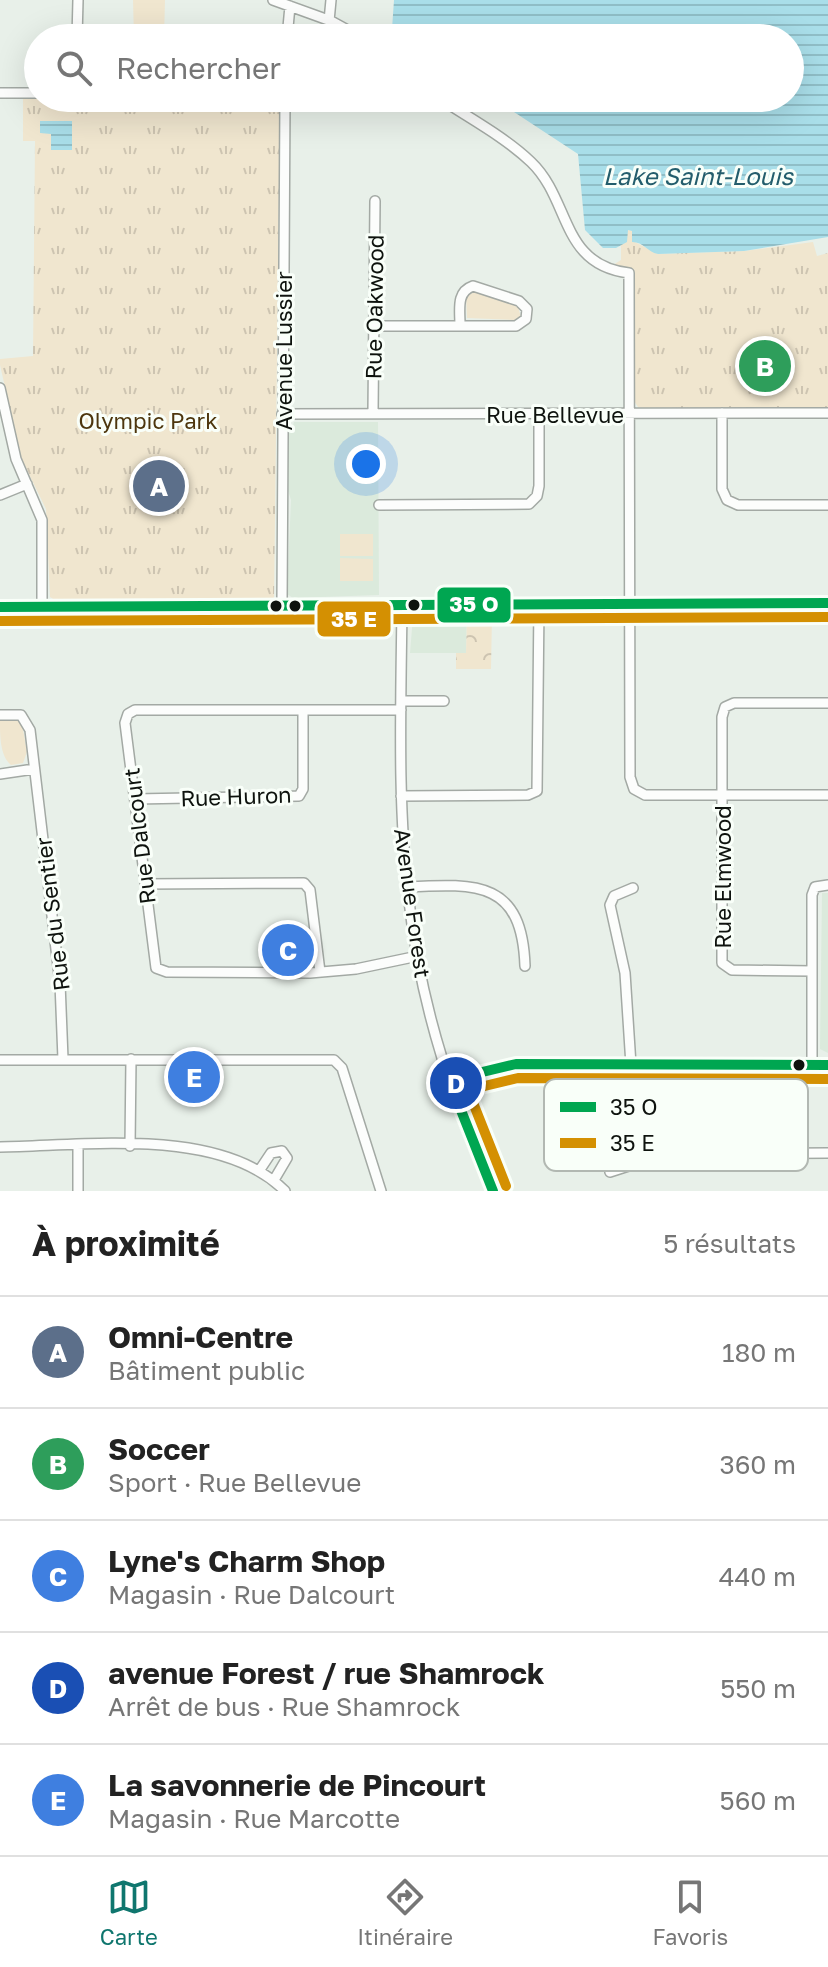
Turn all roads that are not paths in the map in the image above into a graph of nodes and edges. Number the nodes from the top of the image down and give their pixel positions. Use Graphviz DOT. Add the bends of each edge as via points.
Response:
graph roads {
  1 [pos="78,0"];
  2 [pos="273,0"];
  3 [pos="331,0"];
  4 [pos="302,5"];
  5 [pos="290,6"];
  6 [pos="329,21"];
  7 [pos="77,24"];
  8 [pos="288,24"];
  9 [pos="335,24"];
  10 [pos="0,93"];
  11 [pos="24,93"];
  12 [pos="285,112"];
  13 [pos="459,112"];
  14 [pos="375,201"];
  15 [pos="460,325"];
  16 [pos="373,326"];
  17 [pos="0,388"];
  18 [pos="373,413"];
  19 [pos="722,413"];
  20 [pos="828,413"];
  21 [pos="282,414"];
  22 [pos="539,414"];
  23 [pos="629,414"];
  24 [pos="27,484"];
  25 [pos="0,495"];
  26 [pos="379,505"];
  27 [pos="828,505"];
  28 [pos="828,603"];
  29 [pos="282,604"];
  30 [pos="402,604"];
  31 [pos="539,604"];
  32 [pos="630,604"];
  33 [pos="0,607"];
  34 [pos="42,607"];
  35 [pos="444,701"];
  36 [pos="828,703"];
  37 [pos="401,706"];
  38 [pos="303,711"];
  39 [pos="0,715"];
  40 [pos="34,769"];
  41 [pos="0,773"];
  42 [pos="722,794"];
  43 [pos="828,795"];
  44 [pos="401,796"];
  45 [pos="135,799"];
  46 [pos="145,884"];
  47 [pos="828,885"];
  48 [pos="407,887"];
  49 [pos="633,888"];
  50 [pos="418,956"];
  51 [pos="525,966"];
  52 [pos="812,971"];
  53 [pos="320,972"];
  54 [pos="63,1059"];
  55 [pos="131,1059"];
  56 [pos="0,1060"];
  57 [pos="631,1065"];
  58 [pos="746,1065"];
  59 [pos="812,1065"];
  60 [pos="828,1065"];
  61 [pos="746,1079"];
  62 [pos="449,1080"];
  63 [pos="78,1146"];
  64 [pos="130,1146"];
  65 [pos="0,1147"];
  66 [pos="259,1171"];
  67 [pos="613,1171"];
  68 [pos="610,1172"];
  69 [pos="274,1180"];
  70 [pos="78,1191"];
  71 [pos="285,1191"];
  72 [pos="381,1191"];
  73 [pos="493,1191"];
  1 -- 7 [label="street"];
  2 -- 5 [label="street"];
  3 -- 6 [label="street"];
  4 -- 5 [label="street"];
  4 -- 6 [label="street"];
  5 -- 8 [label="street"];
  6 -- 9 [label="street"];
  10 -- 11 [label="street"];
  12 -- 21 [label="street, Avenue Lussier"];
  13 -- 23 [label="street" via="533,163 581,249 609,269 629,273"];
  14 -- 16 [label="street, Rue Oakwood"];
  15 -- 15 [label="street" via="516,326 526,319 527,309 519,301 473,286 461,297"];
  15 -- 16 [label="street"];
  16 -- 18 [label="street, Rue Oakwood"];
  17 -- 24 [label="street"];
  18 -- 21 [label="street, Rue Bellevue"];
  18 -- 22 [label="street, Rue Bellevue"];
  19 -- 20 [label="street, Rue Bellevue"];
  19 -- 23 [label="street, Rue Bellevue"];
  19 -- 27 [label="street" via="722,489 727,500 738,505"];
  21 -- 29 [label="street, Avenue Lussier"];
  22 -- 23 [label="street, Rue Bellevue"];
  22 -- 26 [label="street" via="538,492 529,504"];
  23 -- 32 [label="street"];
  24 -- 25 [label="street"];
  24 -- 34 [label="street" via="42,520"];
  28 -- 32 [label="street"];
  29 -- 30 [label="street"];
  29 -- 34 [label="street"];
  30 -- 31 [label="street"];
  30 -- 37 [label="street, Avenue Forest"];
  31 -- 32 [label="street"];
  31 -- 44 [label="street" via="537,791"];
  32 -- 42 [label="street" via="634,789 645,795"];
  33 -- 34 [label="street"];
  35 -- 37 [label="street, Rue Dalcourt"];
  36 -- 42 [label="street" via="725,707"];
  37 -- 38 [label="street, Rue Dalcourt"];
  37 -- 44 [label="street, Avenue Forest"];
  38 -- 45 [label="street, Rue Huron" via="299,796"];
  38 -- 45 [label="street, Rue Dalcourt" via="131,712 125,723"];
  39 -- 40 [label="street, Rue du Sentier" via="25,719"];
  40 -- 41 [label="street"];
  40 -- 54 [label="street, Rue du Sentier" via="61,992"];
  42 -- 43 [label="street"];
  42 -- 52 [label="street, Rue Elmwood" via="722,963 732,970"];
  44 -- 48 [label="street, Avenue Forest"];
  45 -- 46 [label="street, Rue Dalcourt"];
  46 -- 53 [label="street, Rue Dalcourt" via="153,957 160,971"];
  46 -- 53 [label="street" via="304,883 310,890"];
  47 -- 52 [label="street" via="812,891"];
  48 -- 50 [label="street, Avenue Forest"];
  48 -- 51 [label="street" via="459,886 503,899 521,926"];
  49 -- 57 [label="street" via="614,896 610,905 625,973"];
  50 -- 53 [label="street, Rue Dalcourt"];
  50 -- 62 [label="street, Avenue Forest"];
  52 -- 59 [label="street"];
  54 -- 55 [label="street"];
  54 -- 56 [label="street"];
  55 -- 64 [label="street"];
  55 -- 72 [label="street" via="334,1060 342,1068"];
  57 -- 58 [label="street"];
  57 -- 62 [label="street" via="516,1064"];
  58 -- 59 [label="street"];
  58 -- 61 [label="street"];
  59 -- 60 [label="street"];
  62 -- 73 [label="street, Avenue Forest"];
  63 -- 64 [label="street"];
  63 -- 65 [label="street"];
  63 -- 70 [label="street"];
  64 -- 66 [label="street" via="206,1149"];
  66 -- 69 [label="street"];
  66 -- 69 [label="street" via="271,1153 282,1151 287,1158"];
  67 -- 68 [label="street"];
  69 -- 71 [label="street"];
}
